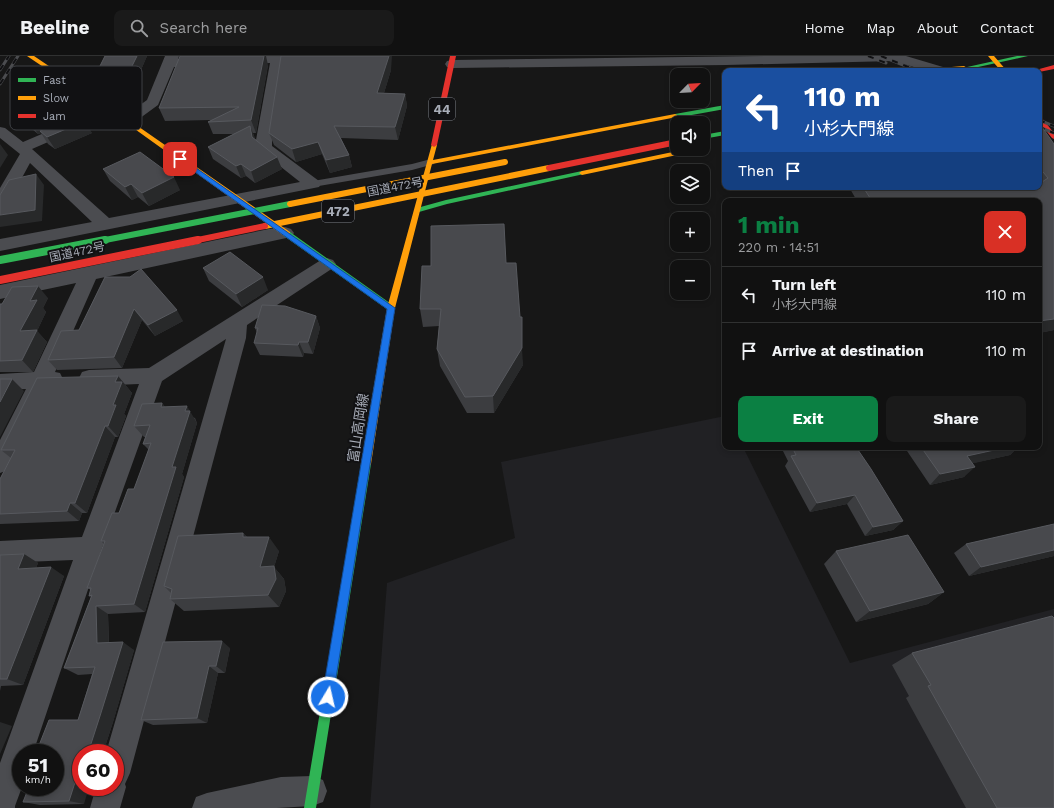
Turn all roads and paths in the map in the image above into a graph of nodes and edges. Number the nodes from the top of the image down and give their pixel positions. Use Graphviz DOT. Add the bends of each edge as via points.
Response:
graph roads {
  1 [pos="30,56"];
  2 [pos="352,56"];
  3 [pos="1025,56"];
  4 [pos="278,57"];
  5 [pos="737,58"];
  6 [pos="580,59"];
  7 [pos="994,59"];
  8 [pos="171,60"];
  9 [pos="452,60"];
  10 [pos="44,66"];
  11 [pos="1054,67"];
  12 [pos="927,68"];
  13 [pos="964,68"];
  14 [pos="1002,68"];
  15 [pos="1042,70"];
  16 [pos="722,107"];
  17 [pos="142,110"];
  18 [pos="1042,122"];
  19 [pos="68,130"];
  20 [pos="140,130"];
  21 [pos="0,131"];
  22 [pos="722,133"];
  23 [pos="710,135"];
  24 [pos="1054,137"];
  25 [pos="670,143"];
  26 [pos="24,151"];
  27 [pos="670,155"];
  28 [pos="514,160"];
  29 [pos="431,162"];
  30 [pos="313,184"];
  31 [pos="237,199"];
  32 [pos="0,203"];
  33 [pos="419,210"];
  34 [pos="106,224"];
  35 [pos="285,233"];
  36 [pos="0,245"];
  37 [pos="0,260"];
  38 [pos="327,264"];
  39 [pos="89,274"];
  40 [pos="0,280"];
  41 [pos="0,292"];
  42 [pos="391,308"];
  43 [pos="237,321"];
  44 [pos="153,376"];
  45 [pos="41,379"];
  46 [pos="0,382"];
  47 [pos="0,463"];
  48 [pos="90,548"];
  49 [pos="0,552"];
  50 [pos="123,744"];
  51 [pos="108,796"];
  52 [pos="311,800"];
  53 [pos="0,806"];
  54 [pos="105,808"];
  55 [pos="207,808"];
  1 -- 10 [label="main road"];
  2 -- 4 [label="street"];
  3 -- 7 [label="main road"];
  4 -- 8 [label="street"];
  4 -- 30 [label="street" via="264,140 265,148"];
  5 -- 6 [label="street"];
  5 -- 12 [label="street" via="895,57"];
  6 -- 9 [label="street"];
  7 -- 13 [label="main road"];
  7 -- 14 [label="main road"];
  8 -- 17 [label="street" via="153,102"];
  9 -- 29 [label="main road, 富山高岡線 / 44"];
  11 -- 15 [label="main road"];
  16 -- 29 [label="main road"];
  18 -- 24 [label="main road"];
  19 -- 26 [label="street"];
  20 -- 31 [label="main road"];
  21 -- 26 [label="street"];
  22 -- 23 [label="main road"];
  25 -- 40 [label="main road, 国道472号 / 472, bridge"];
  26 -- 32 [label="street"];
  26 -- 34 [label="street"];
  27 -- 33 [label="main road"];
  28 -- 37 [label="main road, 国道472号 / 472, bridge"];
  29 -- 30 [label="lane"];
  29 -- 33 [label="main road, 富山高岡線 / 44"];
  30 -- 31 [label="street"];
  31 -- 34 [label="street"];
  31 -- 35 [label="main road"];
  33 -- 42 [label="main road, 富山高岡線 / 44"];
  34 -- 36 [label="street"];
  35 -- 38 [label="main road"];
  35 -- 39 [label="street"];
  38 -- 42 [label="main road"];
  38 -- 43 [label="street"];
  39 -- 41 [label="street"];
  39 -- 45 [label="street"];
  42 -- 52 [label="main road, 富山高岡線 / 44"];
  43 -- 44 [label="street"];
  43 -- 50 [label="street" via="236,338"];
  44 -- 45 [label="street"];
  44 -- 48 [label="street"];
  45 -- 46 [label="street"];
  45 -- 47 [label="street"];
  48 -- 49 [label="street"];
  48 -- 53 [label="street"];
  51 -- 54 [label="street"];
  52 -- 55 [label="street" via="281,792"];
}
